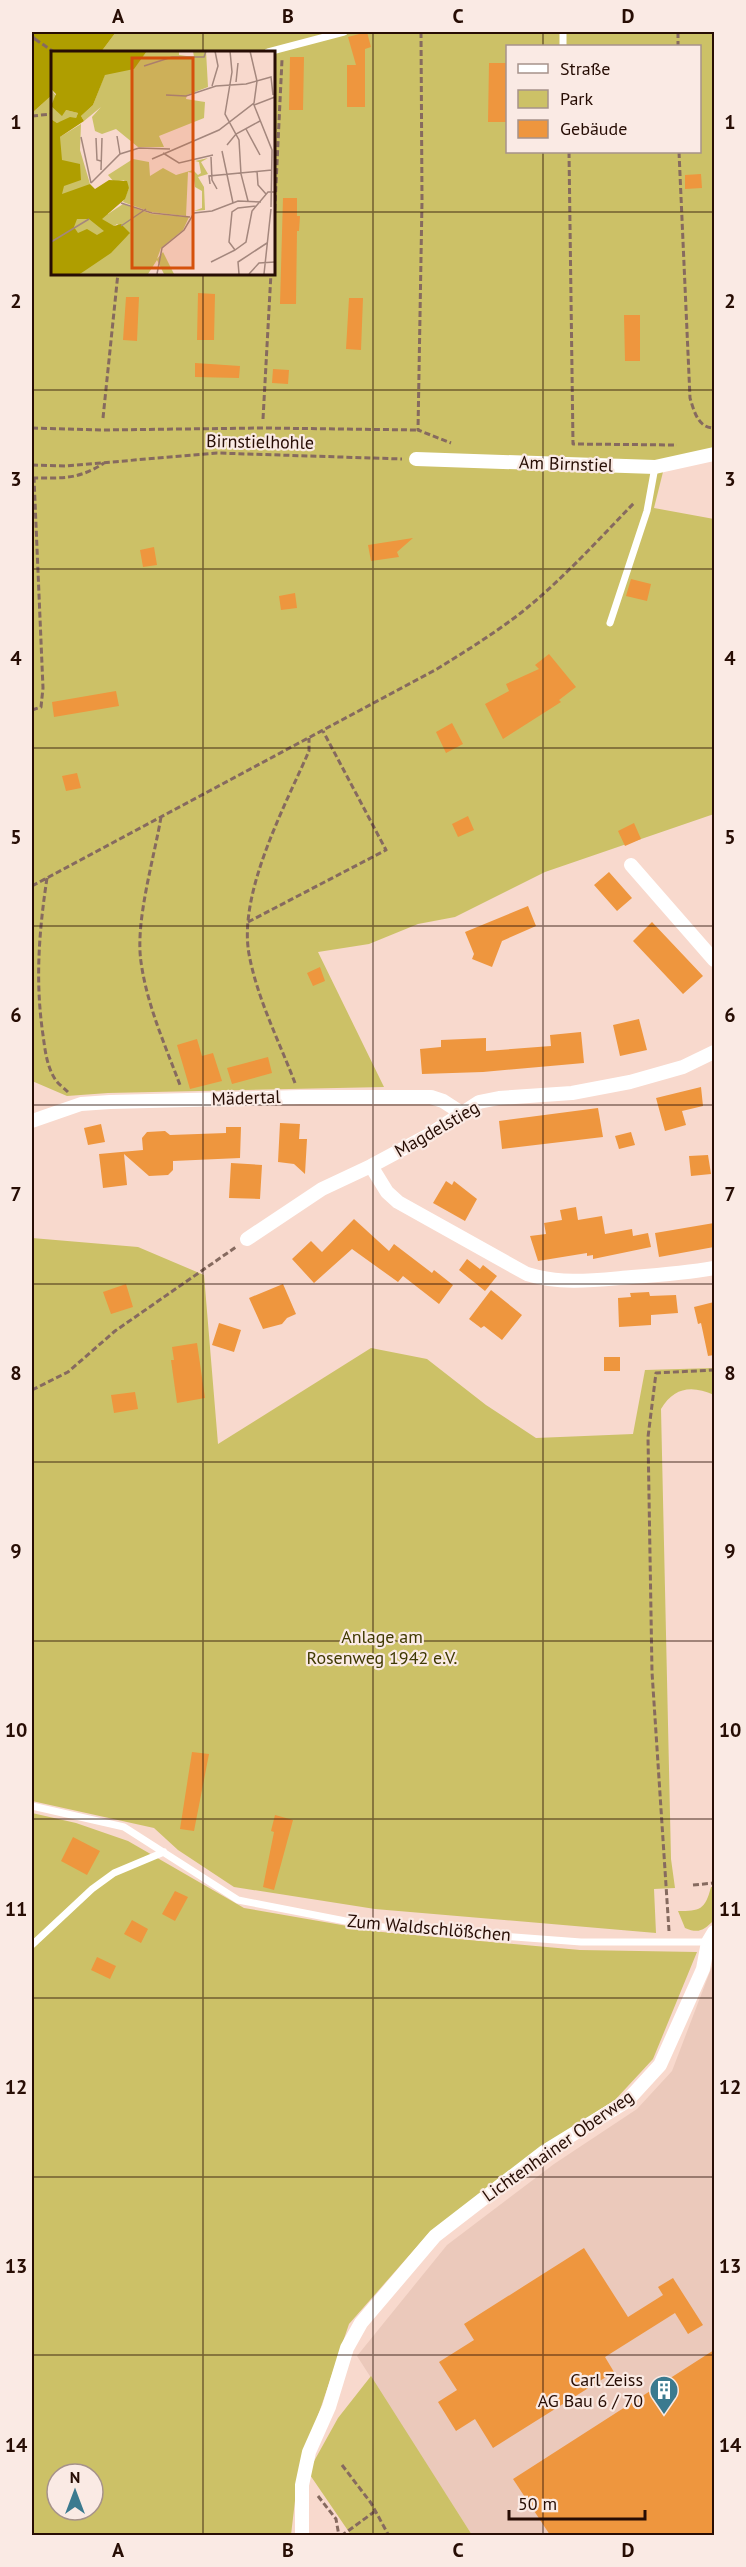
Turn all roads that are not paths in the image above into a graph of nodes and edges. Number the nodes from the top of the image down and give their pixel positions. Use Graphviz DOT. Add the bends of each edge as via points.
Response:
graph roads {
  1 [pos="344,32"];
  2 [pos="272,51"];
  3 [pos="714,454"];
  4 [pos="416,459"];
  5 [pos="655,467"];
  6 [pos="610,623"];
  7 [pos="631,865"];
  8 [pos="714,960"];
  9 [pos="714,1052"];
  10 [pos="460,1112"];
  11 [pos="32,1121"];
  12 [pos="372,1166"];
  13 [pos="247,1239"];
  14 [pos="714,1268"];
  15 [pos="32,1806"];
  16 [pos="164,1852"];
  17 [pos="711,1937"];
  18 [pos="32,1945"];
  19 [pos="302,2535"];
  1 -- 2 [label="lane"];
  3 -- 5 [label="street, Am Birnstiel"];
  4 -- 5 [label="street, Am Birnstiel"];
  5 -- 6 [label="lane" via="647,511"];
  7 -- 8 [label="street"];
  9 -- 10 [label="street, Magdelstieg" via="630,1082 572,1093 499,1098"];
  10 -- 11 [label="street, Mädertal" via="431,1097 300,1097 81,1104"];
  10 -- 12 [label="street, Magdelstieg" via="427,1136"];
  12 -- 13 [label="street, Magdelstieg" via="322,1188"];
  12 -- 14 [label="street" via="387,1192 398,1202 527,1274 546,1280 582,1281"];
  15 -- 16 [label="lane, Zum Waldschlößchen" via="124,1827"];
  16 -- 17 [label="lane, Zum Waldschlößchen" via="238,1900 371,1926 581,1942 669,1942"];
  16 -- 18 [label="lane" via="114,1873"];
  17 -- 19 [label="street, Lichtenhainer Oberweg" via="703,1969 660,2065 627,2101 544,2152 435,2236 361,2323 347,2348 330,2407 309,2452 303,2479"];
}
